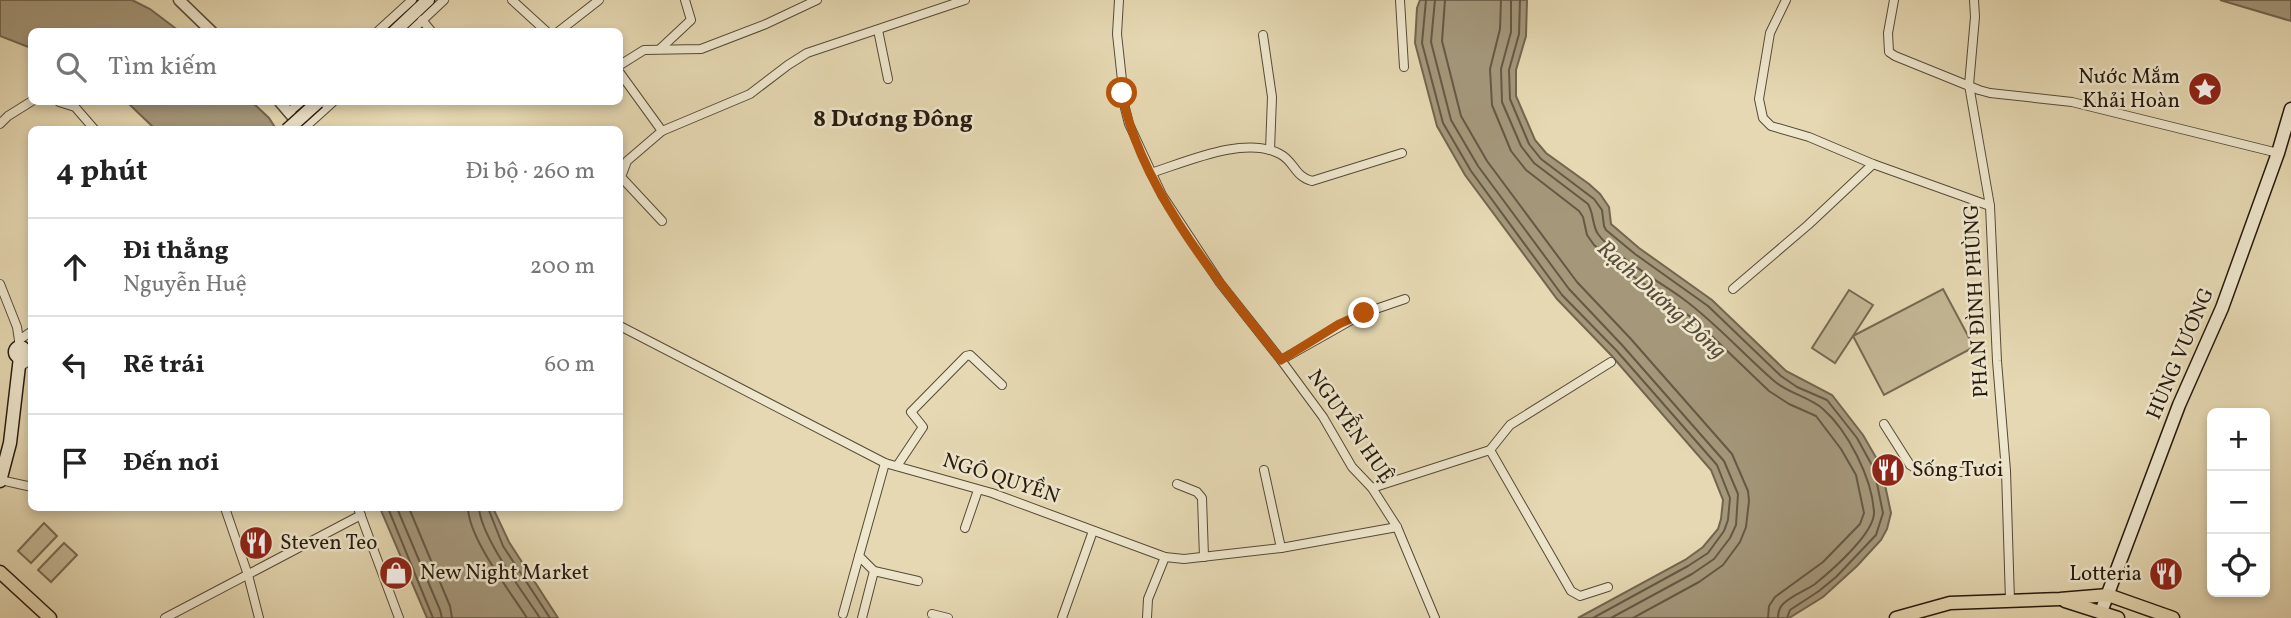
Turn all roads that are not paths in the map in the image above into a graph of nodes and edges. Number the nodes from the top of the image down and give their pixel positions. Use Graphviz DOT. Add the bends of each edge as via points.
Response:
graph roads {
  1 [pos="179,0"];
  2 [pos="412,0"];
  3 [pos="428,0"];
  4 [pos="444,0"];
  5 [pos="512,0"];
  6 [pos="599,0"];
  7 [pos="685,0"];
  8 [pos="817,0"];
  9 [pos="965,0"];
  10 [pos="1119,0"];
  11 [pos="1400,0"];
  12 [pos="1786,0"];
  13 [pos="1894,0"];
  14 [pos="1974,0"];
  15 [pos="422,20"];
  16 [pos="208,28"];
  17 [pos="381,28"];
  18 [pos="398,28"];
  19 [pos="414,28"];
  20 [pos="429,28"];
  21 [pos="543,28"];
  22 [pos="563,28"];
  23 [pos="878,30"];
  24 [pos="1263,35"];
  25 [pos="660,49"];
  26 [pos="623,63"];
  27 [pos="1404,67"];
  28 [pos="623,78"];
  29 [pos="888,79"];
  30 [pos="1969,85"];
  31 [pos="28,104"];
  32 [pos="69,105"];
  33 [pos="283,105"];
  34 [pos="297,105"];
  35 [pos="315,105"];
  36 [pos="330,105"];
  37 [pos="2291,109"];
  38 [pos="289,112"];
  39 [pos="0,124"];
  40 [pos="92,126"];
  41 [pos="291,126"];
  42 [pos="301,126"];
  43 [pos="307,126"];
  44 [pos="662,131"];
  45 [pos="1270,150"];
  46 [pos="1402,153"];
  47 [pos="2278,153"];
  48 [pos="1873,164"];
  49 [pos="623,171"];
  50 [pos="1151,173"];
  51 [pos="623,180"];
  52 [pos="1990,206"];
  53 [pos="662,221"];
  54 [pos="0,284"];
  55 [pos="1734,289"];
  56 [pos="1405,299"];
  57 [pos="623,328"];
  58 [pos="23,352"];
  59 [pos="1281,360"];
  60 [pos="1611,362"];
  61 [pos="1002,385"];
  62 [pos="1884,424"];
  63 [pos="1490,450"];
  64 [pos="885,463"];
  65 [pos="897,466"];
  66 [pos="1264,470"];
  67 [pos="2006,471"];
  68 [pos="0,480"];
  69 [pos="1177,484"];
  70 [pos="28,486"];
  71 [pos="1372,488"];
  72 [pos="978,490"];
  73 [pos="226,511"];
  74 [pos="359,511"];
  75 [pos="1397,527"];
  76 [pos="965,528"];
  77 [pos="1093,531"];
  78 [pos="1281,548"];
  79 [pos="859,556"];
  80 [pos="1165,557"];
  81 [pos="1204,557"];
  82 [pos="0,572"];
  83 [pos="874,572"];
  84 [pos="248,575"];
  85 [pos="918,580"];
  86 [pos="1608,587"];
  87 [pos="2108,595"];
  88 [pos="2060,599"];
  89 [pos="2010,601"];
  90 [pos="2101,612"];
  91 [pos="843,614"];
  92 [pos="932,614"];
  93 [pos="41,615"];
  94 [pos="165,618"];
  95 [pos="259,618"];
  96 [pos="399,618"];
  97 [pos="862,618"];
  98 [pos="948,618"];
  99 [pos="1062,618"];
  100 [pos="1147,618"];
  101 [pos="1435,618"];
  102 [pos="1896,618"];
  103 [pos="2119,618"];
  104 [pos="2173,618"];
  1 -- 16 [label="street"];
  2 -- 17 [label="street"];
  3 -- 18 [label="main road"];
  4 -- 15 [label="street"];
  5 -- 21 [label="street"];
  6 -- 22 [label="street"];
  7 -- 25 [label="street" via="691,20"];
  8 -- 25 [label="street" via="701,50"];
  9 -- 23 [label="street"];
  10 -- 50 [label="street, NGUYỄN HUỆ" via="1117,34 1125,108"];
  11 -- 27 [label="street"];
  12 -- 48 [label="street" via="1770,33 1759,99 1763,118 1771,126"];
  13 -- 30 [label="street" via="1889,52"];
  14 -- 30 [label="street, PHAN ĐÌNH PHÙNG"];
  15 -- 19 [label="street"];
  15 -- 20 [label="street"];
  23 -- 29 [label="street"];
  23 -- 44 [label="street" via="807,53 751,94"];
  24 -- 45 [label="street" via="1272,97"];
  25 -- 26 [label="street" via="644,50"];
  28 -- 44 [label="street"];
  30 -- 47 [label="street" via="1990,93 2071,102"];
  30 -- 52 [label="street, PHAN ĐÌNH PHÙNG"];
  31 -- 39 [label="street"];
  32 -- 40 [label="street"];
  33 -- 38 [label="street"];
  34 -- 38 [label="street"];
  35 -- 41 [label="main road, bridge"];
  36 -- 43 [label="street"];
  37 -- 47 [label="main road, HÙNG VƯƠNG"];
  38 -- 42 [label="street"];
  44 -- 49 [label="street"];
  45 -- 46 [label="street" via="1289,159 1298,176 1312,181"];
  45 -- 50 [label="street" via="1229,150"];
  47 -- 87 [label="main road, HÙNG VƯƠNG"];
  48 -- 52 [label="street"];
  48 -- 55 [label="street"];
  50 -- 59 [label="street, NGUYỄN HUỆ" via="1220,283"];
  51 -- 53 [label="street"];
  52 -- 67 [label="street, PHAN ĐÌNH PHÙNG"];
  54 -- 58 [label="street"];
  56 -- 59 [label="street" via="1339,324"];
  57 -- 64 [label="street, NGÔ QUYỀN"];
  58 -- 68 [label="main road"];
  59 -- 71 [label="street, NGUYỄN HUỆ" via="1352,467"];
  60 -- 63 [label="street" via="1525,414"];
  61 -- 65 [label="street" via="966,356 911,412 923,428"];
  62 -- 67 [label="street" via="1914,468"];
  63 -- 71 [label="street"];
  63 -- 86 [label="street" via="1571,591 1580,596"];
  64 -- 65 [label="street, NGÔ QUYỀN"];
  64 -- 79 [label="street"];
  65 -- 72 [label="street, NGÔ QUYỀN"];
  66 -- 78 [label="street"];
  67 -- 89 [label="street, PHAN ĐÌNH PHÙNG"];
  68 -- 70 [label="street"];
  69 -- 81 [label="street" via="1202,498"];
  71 -- 75 [label="street, NGUYỄN HUỆ"];
  72 -- 76 [label="street"];
  72 -- 77 [label="street, NGÔ QUYỀN"];
  73 -- 84 [label="street"];
  74 -- 84 [label="street"];
  74 -- 96 [label="street"];
  75 -- 78 [label="street, NGÔ QUYỀN"];
  75 -- 101 [label="street, NGUYỄN HUỆ"];
  77 -- 80 [label="street, NGÔ QUYỀN"];
  77 -- 99 [label="street"];
  78 -- 81 [label="street, NGÔ QUYỀN"];
  79 -- 83 [label="street"];
  79 -- 91 [label="street"];
  80 -- 81 [label="street, NGÔ QUYỀN"];
  80 -- 100 [label="street" via="1148,599"];
  82 -- 93 [label="main road"];
  83 -- 85 [label="street"];
  83 -- 97 [label="street"];
  84 -- 94 [label="street"];
  84 -- 95 [label="street"];
  87 -- 88 [label="main road"];
  87 -- 90 [label="main road, HÙNG VƯƠNG"];
  87 -- 104 [label="main road"];
  88 -- 89 [label="main road"];
  88 -- 90 [label="main road"];
  89 -- 102 [label="main road" via="1951,603"];
  90 -- 103 [label="main road"];
  92 -- 98 [label="street"];
}
